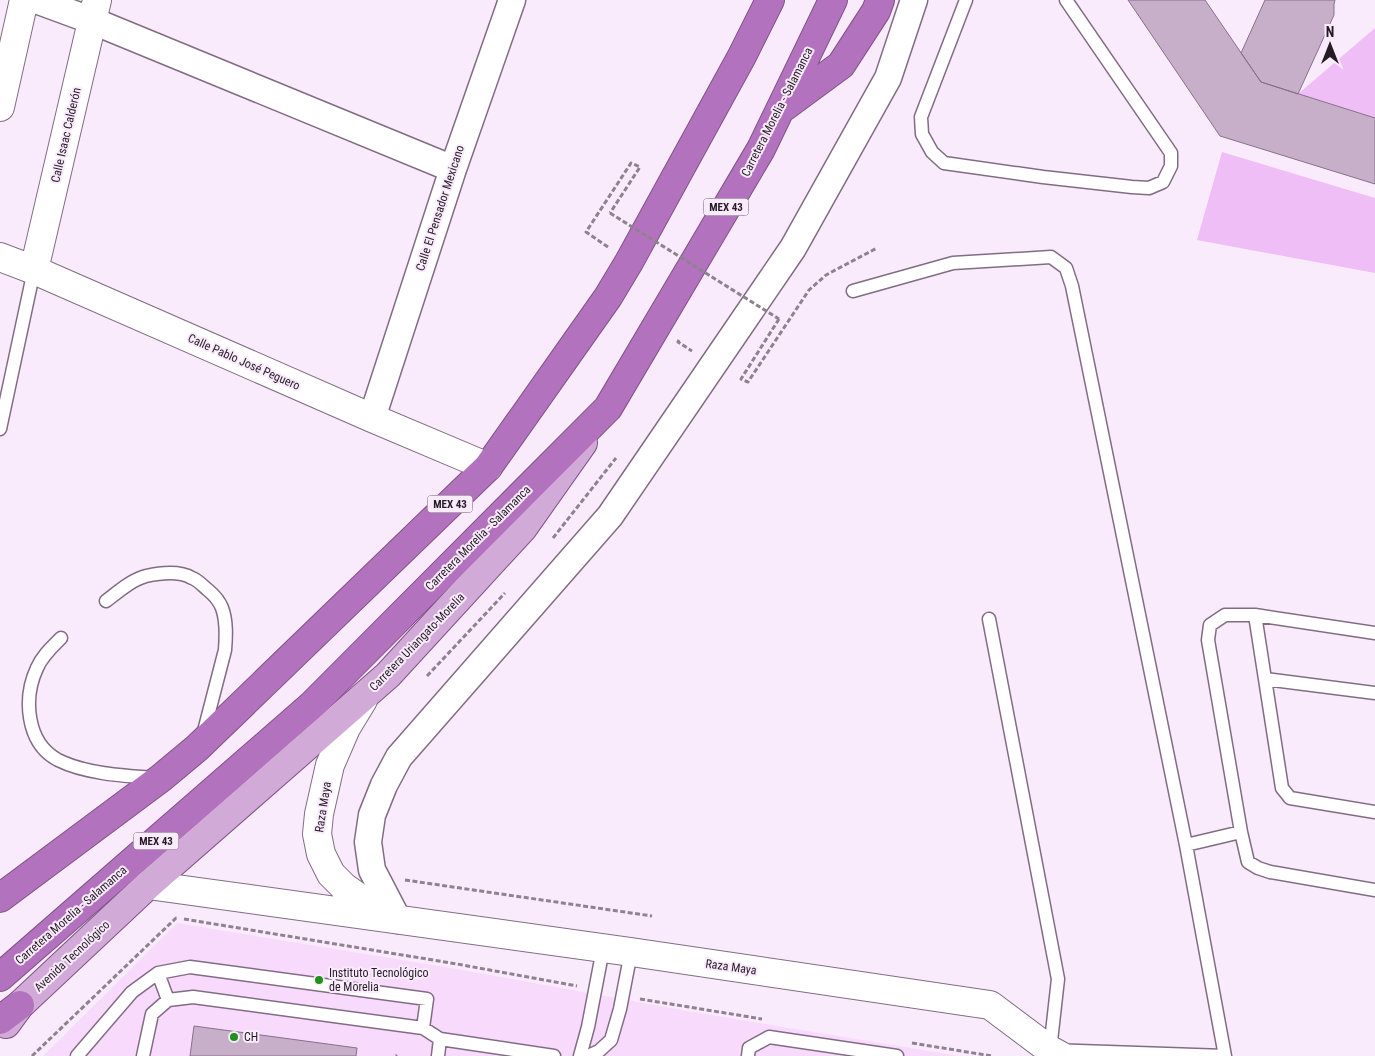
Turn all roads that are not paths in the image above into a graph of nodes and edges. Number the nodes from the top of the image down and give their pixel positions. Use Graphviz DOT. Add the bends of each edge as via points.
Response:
graph roads {
  1 [pos="24,0"];
  2 [pos="36,0"];
  3 [pos="512,0"];
  4 [pos="770,0"];
  5 [pos="833,0"];
  6 [pos="880,0"];
  7 [pos="914,0"];
  8 [pos="966,0"];
  9 [pos="1066,0"];
  10 [pos="95,10"];
  11 [pos="0,107"];
  12 [pos="780,109"];
  13 [pos="453,169"];
  14 [pos="0,257"];
  15 [pos="34,270"];
  16 [pos="852,291"];
  17 [pos="608,408"];
  18 [pos="372,418"];
  19 [pos="0,429"];
  20 [pos="488,467"];
  21 [pos="106,601"];
  22 [pos="1255,615"];
  23 [pos="988,619"];
  24 [pos="1375,633"];
  25 [pos="61,638"];
  26 [pos="1265,679"];
  27 [pos="1375,694"];
  28 [pos="366,695"];
  29 [pos="201,744"];
  30 [pos="161,778"];
  31 [pos="1375,812"];
  32 [pos="1241,832"];
  33 [pos="1186,844"];
  34 [pos="148,884"];
  35 [pos="1375,890"];
  36 [pos="0,898"];
  37 [pos="398,920"];
  38 [pos="603,949"];
  39 [pos="631,952"];
  40 [pos="158,973"];
  41 [pos="0,977"];
  42 [pos="168,1000"];
  43 [pos="10,1013"];
  44 [pos="423,1028"];
  45 [pos="0,1031"];
  46 [pos="440,1039"];
  47 [pos="529,1054"];
  48 [pos="1055,1055"];
  49 [pos="77,1056"];
  50 [pos="143,1056"];
  51 [pos="438,1056"];
  52 [pos="554,1056"];
  53 [pos="580,1056"];
  54 [pos="588,1056"];
  55 [pos="748,1056"];
  56 [pos="897,1056"];
  1 -- 11 [label="street"];
  2 -- 10 [label="street"];
  3 -- 13 [label="street, Calle El Pensador Mexicano"];
  4 -- 20 [label="highway, MEX 43" via="629,262"];
  5 -- 12 [label="highway, Carretera Morelia - Salamanca / MEX 43"];
  6 -- 12 [label="highway" via="841,65"];
  7 -- 37 [label="street" via="888,78 794,248 610,516 399,757 372,815 368,842 372,870"];
  8 -- 9 [label="lane" via="921,117 922,134 932,152 944,163 1043,177 1149,188 1163,182 1171,166 1171,153"];
  10 -- 13 [label="street"];
  10 -- 15 [label="street, Calle Isaac Calderón"];
  12 -- 17 [label="highway, Carretera Morelia - Salamanca / MEX 43" via="761,149"];
  13 -- 18 [label="street, Calle El Pensador Mexicano"];
  14 -- 15 [label="street, Calle Pablo José Peguero"];
  15 -- 18 [label="street, Calle Pablo José Peguero"];
  15 -- 19 [label="lane"];
  16 -- 33 [label="lane" via="953,263 1051,257 1066,268"];
  17 -- 28 [label="main road, Carretera Uriangato-Morelia" via="523,528"];
  17 -- 41 [label="highway, Carretera Morelia - Salamanca / MEX 43" via="312,705"];
  18 -- 20 [label="street, Calle Pablo José Peguero"];
  20 -- 29 [label="highway, MEX 43"];
  21 -- 29 [label="lane" via="128,585 160,574 192,578 216,597 226,624 225,650"];
  22 -- 24 [label="lane"];
  22 -- 26 [label="lane"];
  22 -- 32 [label="lane" via="1226,615 1210,625 1208,640"];
  23 -- 48 [label="lane" via="1058,979"];
  25 -- 30 [label="lane" via="37,668 31,686 30,720 36,738 57,760 119,776"];
  26 -- 27 [label="lane"];
  26 -- 31 [label="lane" via="1282,788 1290,798"];
  28 -- 34 [label="main road, Carretera Uriangato-Morelia"];
  28 -- 37 [label="street, Raza Maya" via="330,764 317,834 321,854 331,874 361,899"];
  29 -- 30 [label="highway, MEX 43"];
  30 -- 36 [label="highway, MEX 43"];
  32 -- 33 [label="lane"];
  32 -- 35 [label="lane" via="1248,862 1258,868"];
  33 -- 48 [label="lane" via="1225,1056"];
  34 -- 37 [label="street, Raza Maya"];
  34 -- 43 [label="main road, Avenida Tecnológico"];
  37 -- 38 [label="street, Raza Maya"];
  38 -- 39 [label="street, Raza Maya"];
  38 -- 53 [label="lane"];
  39 -- 48 [label="street, Raza Maya" via="990,1006"];
  39 -- 54 [label="lane" via="611,1040"];
  40 -- 42 [label="lane"];
  40 -- 44 [label="lane" via="190,967 427,999"];
  40 -- 49 [label="lane" via="132,992"];
  42 -- 44 [label="lane" via="193,997"];
  42 -- 50 [label="lane" via="152,1014"];
  43 -- 45 [label="main road, Avenida Tecnológico"];
  44 -- 46 [label="lane"];
  46 -- 47 [label="lane"];
  46 -- 51 [label="lane"];
  47 -- 52 [label="lane"];
  55 -- 56 [label="lane" via="749,1048 769,1038"];
}
